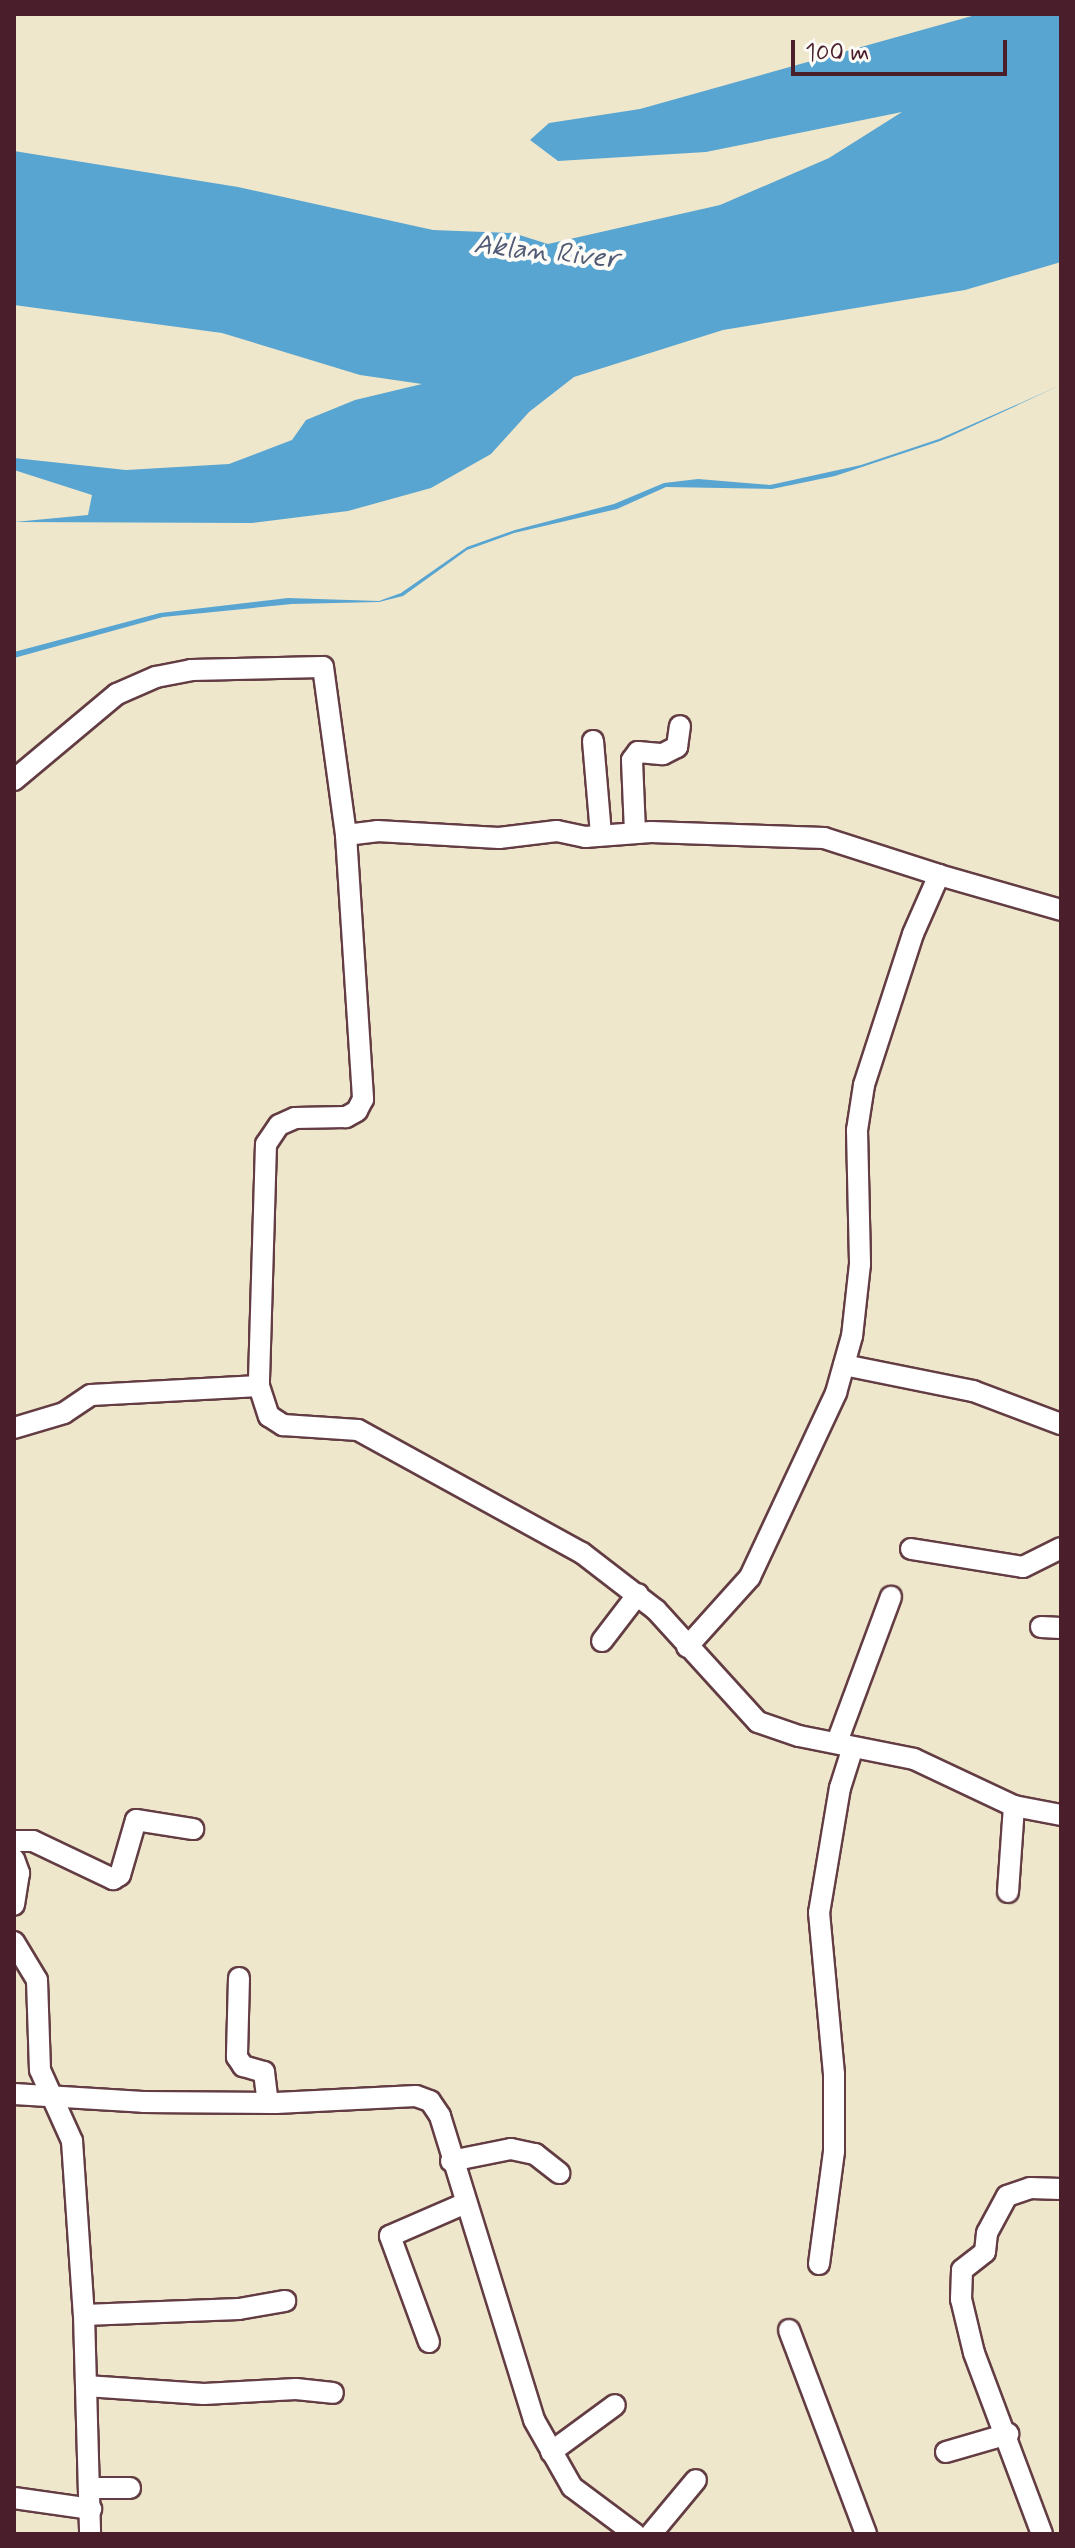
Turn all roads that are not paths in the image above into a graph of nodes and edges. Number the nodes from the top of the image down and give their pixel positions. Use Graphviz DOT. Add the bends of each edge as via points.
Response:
graph roads {
  1 [pos="680,726"];
  2 [pos="593,741"];
  3 [pos="14,780"];
  4 [pos="635,832"];
  5 [pos="601,834"];
  6 [pos="346,835"];
  7 [pos="939,875"];
  8 [pos="1061,910"];
  9 [pos="844,1365"];
  10 [pos="259,1386"];
  11 [pos="1061,1424"];
  12 [pos="14,1428"];
  13 [pos="1061,1548"];
  14 [pos="911,1549"];
  15 [pos="638,1594"];
  16 [pos="891,1597"];
  17 [pos="602,1641"];
  18 [pos="687,1647"];
  19 [pos="845,1745"];
  20 [pos="1014,1806"];
  21 [pos="1061,1815"];
  22 [pos="193,1829"];
  23 [pos="14,1841"];
  24 [pos="14,1859"];
  25 [pos="1008,1892"];
  26 [pos="14,1905"];
  27 [pos="14,1942"];
  28 [pos="239,1978"];
  29 [pos="14,2094"];
  30 [pos="51,2096"];
  31 [pos="268,2103"];
  32 [pos="451,2161"];
  33 [pos="559,2173"];
  34 [pos="1061,2189"];
  35 [pos="466,2203"];
  36 [pos="819,2264"];
  37 [pos="285,2301"];
  38 [pos="84,2315"];
  39 [pos="789,2330"];
  40 [pos="429,2342"];
  41 [pos="86,2386"];
  42 [pos="333,2393"];
  43 [pos="615,2405"];
  44 [pos="1008,2434"];
  45 [pos="551,2452"];
  46 [pos="946,2452"];
  47 [pos="696,2480"];
  48 [pos="91,2488"];
  49 [pos="130,2488"];
  50 [pos="14,2498"];
  51 [pos="91,2509"];
  52 [pos="90,2534"];
  53 [pos="635,2534"];
  54 [pos="651,2534"];
  55 [pos="866,2534"];
  56 [pos="1042,2534"];
  1 -- 4 [label="street" via="677,747 663,754 638,752 632,760"];
  2 -- 5 [label="street"];
  3 -- 6 [label="street" via="117,694 156,677 191,670 323,667"];
  4 -- 5 [label="street"];
  4 -- 7 [label="street" via="824,838"];
  5 -- 6 [label="street"];
  6 -- 10 [label="street" via="363,1099 346,1117 295,1118 279,1125 266,1144"];
  7 -- 8 [label="street"];
  7 -- 9 [label="street" via="913,934 864,1085 857,1130 860,1264"];
  9 -- 11 [label="street" via="973,1391"];
  9 -- 18 [label="street" via="750,1577"];
  10 -- 12 [label="street" via="91,1395 64,1413"];
  10 -- 15 [label="street" via="269,1416 283,1425 358,1430 582,1553"];
  13 -- 14 [label="street" via="1023,1567"];
  15 -- 17 [label="street"];
  15 -- 18 [label="street"];
  16 -- 19 [label="street"];
  18 -- 19 [label="street" via="758,1722"];
  19 -- 20 [label="street" via="914,1759"];
  19 -- 36 [label="street" via="819,1913 834,2074 834,2151"];
  20 -- 21 [label="street"];
  20 -- 25 [label="street"];
  22 -- 23 [label="street" via="136,1820 120,1875 113,1879 33,1841"];
  24 -- 26 [label="street" via="19,1873"];
  27 -- 30 [label="street" via="37,1980 40,2070"];
  28 -- 31 [label="street" via="237,2057 243,2066 264,2072"];
  29 -- 30 [label="street"];
  30 -- 31 [label="street"];
  30 -- 38 [label="street" via="70,2127"];
  31 -- 32 [label="street" via="416,2096 430,2101 440,2116"];
  32 -- 33 [label="street" via="511,2149 535,2154"];
  32 -- 35 [label="street"];
  34 -- 44 [label="street" via="1030,2188 1007,2196 987,2233 985,2252 962,2270 961,2299 974,2353"];
  35 -- 40 [label="street" via="390,2236"];
  35 -- 45 [label="street" via="534,2420"];
  37 -- 38 [label="street" via="239,2309"];
  38 -- 41 [label="street"];
  39 -- 55 [label="street"];
  41 -- 42 [label="street" via="204,2394 296,2389"];
  41 -- 48 [label="street"];
  43 -- 45 [label="street"];
  44 -- 46 [label="street"];
  44 -- 56 [label="street"];
  45 -- 53 [label="street" via="572,2487"];
  47 -- 54 [label="street"];
  48 -- 49 [label="street"];
  48 -- 51 [label="street"];
  50 -- 51 [label="street"];
  51 -- 52 [label="street"];
}
